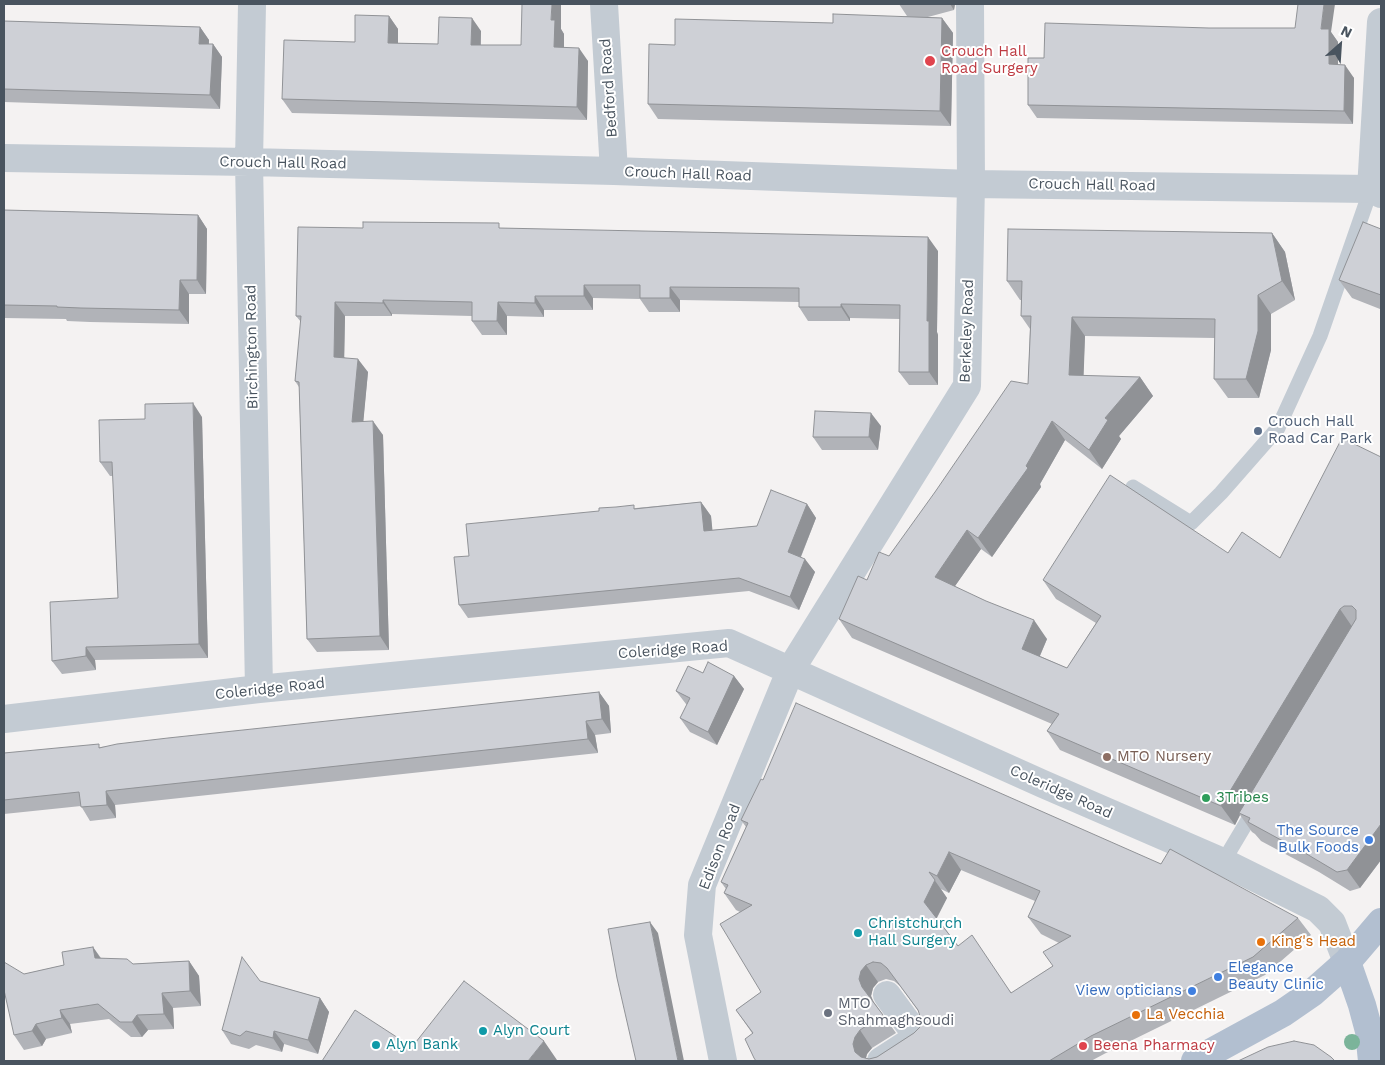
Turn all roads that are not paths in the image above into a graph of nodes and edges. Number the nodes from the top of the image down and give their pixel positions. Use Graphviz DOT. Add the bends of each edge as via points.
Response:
graph roads {
  1 [pos="252,4"];
  2 [pos="604,4"];
  3 [pos="970,4"];
  4 [pos="1381,22"];
  5 [pos="4,158"];
  6 [pos="249,162"];
  7 [pos="614,171"];
  8 [pos="971,184"];
  9 [pos="1376,191"];
  10 [pos="1133,487"];
  11 [pos="791,669"];
  12 [pos="259,689"];
  13 [pos="4,718"];
  14 [pos="1264,794"];
  15 [pos="1222,862"];
  16 [pos="1381,922"];
  17 [pos="1347,962"];
  18 [pos="887,995"];
  19 [pos="723,1061"];
  20 [pos="880,1061"];
  21 [pos="1195,1061"];
  22 [pos="1372,1061"];
  1 -- 6 [label="street, Birchington Road"];
  2 -- 7 [label="street, Bedford Road"];
  3 -- 8 [label="street, Berkeley Road"];
  4 -- 9 [label="street"];
  5 -- 6 [label="street, Crouch Hall Road"];
  6 -- 7 [label="street, Crouch Hall Road"];
  6 -- 12 [label="street, Birchington Road"];
  7 -- 8 [label="street, Crouch Hall Road"];
  8 -- 9 [label="street, Crouch Hall Road"];
  8 -- 11 [label="street, Berkeley Road" via="967,386"];
  9 -- 10 [label="lane" via="1320,336 1278,428 1191,523"];
  11 -- 12 [label="street, Coleridge Road" via="730,643"];
  11 -- 15 [label="street, Coleridge Road"];
  11 -- 19 [label="street, Edison Road" via="702,885 698,935"];
  12 -- 13 [label="street, Coleridge Road"];
  14 -- 15 [label="lane"];
  15 -- 17 [label="street, Coleridge Road" via="1318,909 1332,923"];
  16 -- 17 [label="main road"];
  17 -- 21 [label="main road" via="1283,1013"];
  17 -- 22 [label="main road" via="1369,1031"];
  18 -- 20 [label="street" via="918,1037"];
}
